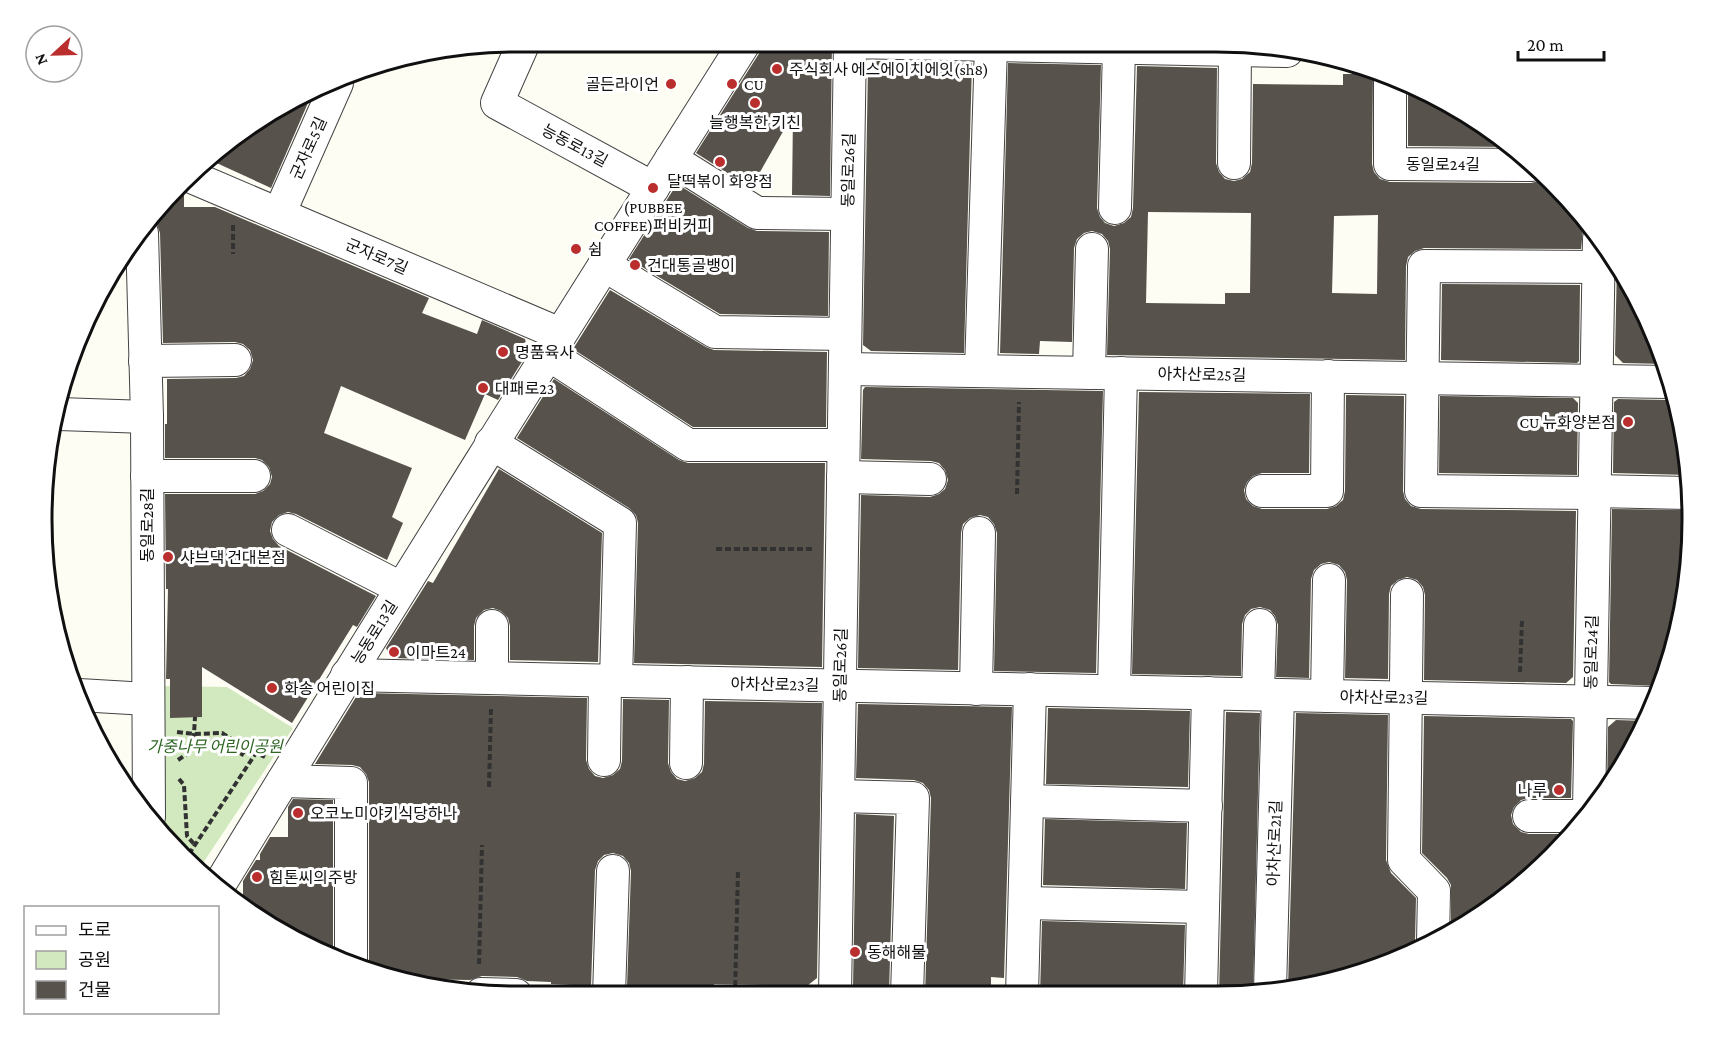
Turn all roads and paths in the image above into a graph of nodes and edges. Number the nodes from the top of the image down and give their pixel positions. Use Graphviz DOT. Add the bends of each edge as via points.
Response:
graph roads {
  1 [pos="520,52"];
  2 [pos="739,52"];
  3 [pos="850,52"];
  4 [pos="992,52"];
  5 [pos="1102,52"];
  6 [pos="1235,53"];
  7 [pos="1390,86"];
  8 [pos="333,91"];
  9 [pos="671,159"];
  10 [pos="1234,164"];
  11 [pos="1519,165"];
  12 [pos="199,180"];
  13 [pos="653,188"];
  14 [pos="1115,208"];
  15 [pos="279,214"];
  16 [pos="847,214"];
  17 [pos="142,244"];
  18 [pos="1092,249"];
  19 [pos="604,265"];
  20 [pos="1605,265"];
  21 [pos="845,334"];
  22 [pos="554,344"];
  23 [pos="235,360"];
  24 [pos="145,361"];
  25 [pos="845,369"];
  26 [pos="981,371"];
  27 [pos="1020,372"];
  28 [pos="1089,373"];
  29 [pos="1121,373"];
  30 [pos="1328,376"];
  31 [pos="1423,378"];
  32 [pos="1597,381"];
  33 [pos="1661,382"];
  34 [pos="64,414"];
  35 [pos="147,417"];
  36 [pos="491,443"];
  37 [pos="843,445"];
  38 [pos="147,476"];
  39 [pos="254,476"];
  40 [pos="843,477"];
  41 [pos="930,479"];
  42 [pos="1262,491"];
  43 [pos="1594,492"];
  44 [pos="1681,493"];
  45 [pos="1017,494"];
  46 [pos="288,530"];
  47 [pos="979,533"];
  48 [pos="716,549"];
  49 [pos="842,549"];
  50 [pos="1329,580"];
  51 [pos="402,588"];
  52 [pos="1407,595"];
  53 [pos="1522,620"];
  54 [pos="1260,625"];
  55 [pos="492,626"];
  56 [pos="347,675"];
  57 [pos="492,678"];
  58 [pos="611,681"];
  59 [pos="687,682"];
  60 [pos="839,685"];
  61 [pos="976,688"];
  62 [pos="1030,689"];
  63 [pos="1114,691"];
  64 [pos="1208,693"];
  65 [pos="87,695"];
  66 [pos="1268,695"];
  67 [pos="1327,696"];
  68 [pos="1405,698"];
  69 [pos="147,699"];
  70 [pos="1519,700"];
  71 [pos="1590,702"];
  72 [pos="1644,703"];
  73 [pos="195,717"];
  74 [pos="147,731"];
  75 [pos="194,734"];
  76 [pos="198,739"];
  77 [pos="246,748"];
  78 [pos="256,753"];
  79 [pos="241,756"];
  80 [pos="604,760"];
  81 [pos="686,763"];
  82 [pos="177,768"];
  83 [pos="177,776"];
  84 [pos="286,776"];
  85 [pos="489,787"];
  86 [pos="221,795"];
  87 [pos="838,796"];
  88 [pos="1589,797"];
  89 [pos="226,798"];
  90 [pos="1027,801"];
  91 [pos="149,803"];
  92 [pos="1206,806"];
  93 [pos="1529,816"];
  94 [pos="1575,816"];
  95 [pos="195,845"];
  96 [pos="482,845"];
  97 [pos="191,851"];
  98 [pos="738,870"];
  99 [pos="613,871"];
  100 [pos="223,879"];
  101 [pos="1025,903"];
  102 [pos="1203,907"];
  103 [pos="1433,931"];
  104 [pos="351,954"];
  105 [pos="480,982"];
  106 [pos="1270,983"];
  107 [pos="609,986"];
  108 [pos="735,986"];
  109 [pos="835,986"];
  110 [pos="907,986"];
  111 [pos="1022,986"];
  112 [pos="1201,986"];
  1 -- 13 [label="street, 능동로13길" via="497,103"];
  2 -- 9 [label="street, 능동로13길"];
  3 -- 16 [label="street, 동일로26길"];
  4 -- 26 [label="street"];
  5 -- 14 [label="street"];
  6 -- 10 [label="street"];
  7 -- 11 [label="street, 동일로24길" via="1390,164"];
  8 -- 15 [label="street, 군자로5길"];
  9 -- 13 [label="street, 능동로13길"];
  9 -- 16 [label="street" via="757,213"];
  12 -- 15 [label="street, 군자로7길"];
  13 -- 19 [label="street, 능동로13길"];
  15 -- 22 [label="street, 군자로7길"];
  16 -- 21 [label="street, 동일로26길"];
  17 -- 24 [label="street, 동일로28길"];
  18 -- 28 [label="street"];
  19 -- 21 [label="street" via="715,332"];
  19 -- 22 [label="street, 능동로13길"];
  20 -- 31 [label="street, 동일로24길" via="1424,266"];
  20 -- 32 [label="street, 동일로24길"];
  21 -- 25 [label="street, 동일로26길"];
  22 -- 36 [label="street, 능동로13길"];
  22 -- 37 [label="street, 군자로7길" via="688,445"];
  23 -- 24 [label="street"];
  24 -- 35 [label="street, 동일로28길"];
  25 -- 26 [label="street, 아차산로25길"];
  25 -- 37 [label="street, 동일로26길"];
  26 -- 27 [label="street, 아차산로25길"];
  27 -- 28 [label="street, 아차산로25길"];
  27 -- 45 [label="path"];
  28 -- 29 [label="street, 아차산로25길"];
  29 -- 30 [label="street, 아차산로25길"];
  29 -- 63 [label="street"];
  30 -- 31 [label="street, 아차산로25길"];
  30 -- 42 [label="street" via="1327,491"];
  31 -- 32 [label="street, 아차산로25길"];
  31 -- 43 [label="street" via="1421,491"];
  32 -- 33 [label="street, 아차산로25길"];
  32 -- 43 [label="street, 동일로24길"];
  34 -- 35 [label="street"];
  35 -- 38 [label="street, 동일로28길"];
  36 -- 51 [label="street, 능동로13길"];
  36 -- 58 [label="street" via="620,524"];
  37 -- 40 [label="street, 동일로26길"];
  38 -- 39 [label="street"];
  38 -- 69 [label="street, 동일로28길"];
  40 -- 41 [label="street"];
  40 -- 49 [label="street, 동일로26길"];
  43 -- 44 [label="street"];
  43 -- 71 [label="street, 동일로24길"];
  46 -- 51 [label="street"];
  47 -- 61 [label="street"];
  48 -- 49 [label="path"];
  49 -- 60 [label="street, 동일로26길"];
  50 -- 67 [label="street"];
  51 -- 56 [label="street, 능동로13길"];
  52 -- 68 [label="street"];
  53 -- 70 [label="path"];
  54 -- 66 [label="street, 아차산로21길"];
  55 -- 57 [label="street"];
  56 -- 57 [label="street, 아차산로23길"];
  56 -- 84 [label="street, 능동로13길"];
  57 -- 58 [label="street, 아차산로23길"];
  57 -- 85 [label="path"];
  58 -- 59 [label="street, 아차산로23길"];
  58 -- 80 [label="street"];
  59 -- 60 [label="street, 아차산로23길"];
  59 -- 81 [label="street"];
  60 -- 61 [label="street, 아차산로23길"];
  60 -- 87 [label="street, 동일로26길"];
  61 -- 62 [label="street, 아차산로23길"];
  62 -- 63 [label="street, 아차산로23길"];
  62 -- 90 [label="street"];
  63 -- 64 [label="street, 아차산로23길"];
  64 -- 66 [label="street, 아차산로23길"];
  64 -- 92 [label="street"];
  65 -- 69 [label="street"];
  66 -- 67 [label="street, 아차산로23길"];
  66 -- 106 [label="street, 아차산로21길"];
  67 -- 68 [label="street, 아차산로23길"];
  68 -- 70 [label="street, 아차산로23길"];
  68 -- 103 [label="street" via="1404,860 1434,891"];
  69 -- 74 [label="street, 동일로28길"];
  70 -- 71 [label="street, 아차산로23길"];
  71 -- 72 [label="street, 아차산로23길"];
  71 -- 88 [label="street, 동일로24길"];
  73 -- 75 [label="path"];
  74 -- 75 [label="path"];
  74 -- 91 [label="street, 동일로28길"];
  75 -- 76 [label="path"];
  75 -- 77 [label="path" via="222,733"];
  75 -- 82 [label="path"];
  77 -- 78 [label="path"];
  77 -- 79 [label="path"];
  78 -- 84 [label="path"];
  78 -- 89 [label="path"];
  83 -- 95 [label="path" via="186,784 187,836"];
  84 -- 100 [label="street, 능동로13길"];
  84 -- 104 [label="street" via="351,783"];
  86 -- 89 [label="path"];
  87 -- 109 [label="street, 동일로26길"];
  87 -- 110 [label="street" via="913,798"];
  89 -- 95 [label="path"];
  90 -- 92 [label="street"];
  90 -- 101 [label="street"];
  92 -- 102 [label="street"];
  93 -- 94 [label="street"];
  95 -- 97 [label="path"];
  96 -- 105 [label="path"];
  98 -- 108 [label="path"];
  99 -- 107 [label="street"];
  101 -- 102 [label="street"];
  101 -- 111 [label="street"];
  102 -- 112 [label="street"];
}
